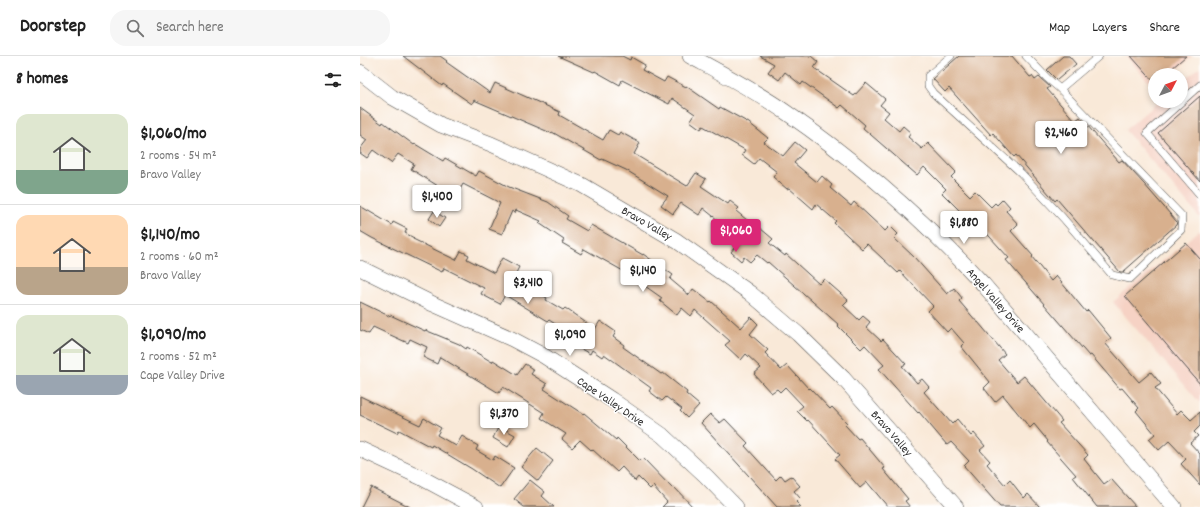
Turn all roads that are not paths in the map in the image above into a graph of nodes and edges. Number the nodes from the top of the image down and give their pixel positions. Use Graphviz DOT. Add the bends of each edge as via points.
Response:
graph roads {
  1 [pos="690,56"];
  2 [pos="951,56"];
  3 [pos="1026,56"];
  4 [pos="1099,56"];
  5 [pos="360,72"];
  6 [pos="1200,85"];
  7 [pos="1060,89"];
  8 [pos="1200,195"];
  9 [pos="360,268"];
  10 [pos="360,449"];
  11 [pos="476,507"];
  12 [pos="736,507"];
  13 [pos="956,507"];
  14 [pos="1174,507"];
  1 -- 14 [label="street, Angel Valley Drive" via="787,112 903,204 983,284"];
  2 -- 7 [label="lane" via="928,76 928,86 933,93 1021,173 1112,275 1130,280 1181,230 1182,216"];
  3 -- 7 [label="lane"];
  4 -- 7 [label="lane"];
  5 -- 13 [label="street, Bravo Valley" via="392,97 441,124 582,185 677,241 750,293 798,334 843,378"];
  6 -- 8 [label="lane" via="1147,133"];
  9 -- 12 [label="street, Cape Valley Drive" via="544,356 662,435"];
  10 -- 11 [label="street"];
}
